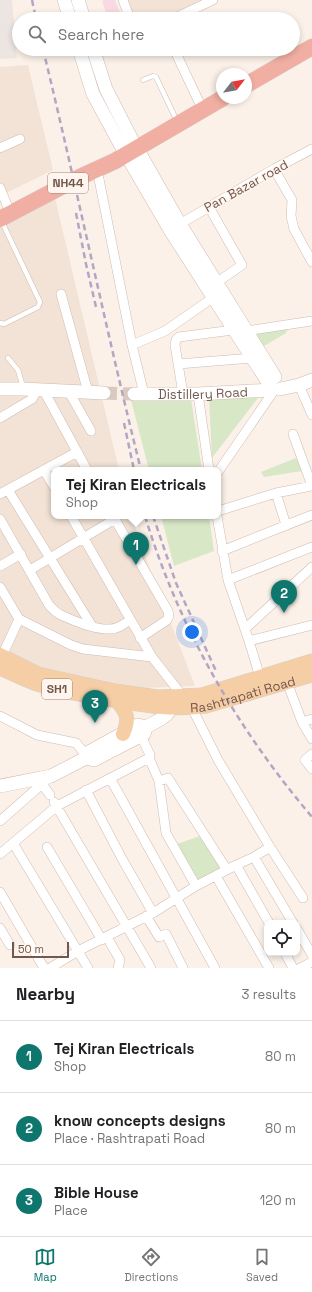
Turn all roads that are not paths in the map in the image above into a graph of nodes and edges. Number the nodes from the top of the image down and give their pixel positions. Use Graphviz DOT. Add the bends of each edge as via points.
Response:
graph roads {
  1 [pos="64,0"];
  2 [pos="78,0"];
  3 [pos="123,0"];
  4 [pos="213,0"];
  5 [pos="68,12"];
  6 [pos="82,12"];
  7 [pos="127,12"];
  8 [pos="187,12"];
  9 [pos="312,36"];
  10 [pos="300,43"];
  11 [pos="312,47"];
  12 [pos="300,54"];
  13 [pos="81,56"];
  14 [pos="95,56"];
  15 [pos="177,56"];
  16 [pos="277,56"];
  17 [pos="296,56"];
  18 [pos="252,71"];
  19 [pos="143,80"];
  20 [pos="252,82"];
  21 [pos="216,92"];
  22 [pos="199,102"];
  23 [pos="216,102"];
  24 [pos="174,115"];
  25 [pos="20,139"];
  26 [pos="129,146"];
  27 [pos="0,148"];
  28 [pos="312,149"];
  29 [pos="97,169"];
  30 [pos="274,169"];
  31 [pos="0,188"];
  32 [pos="209,206"];
  33 [pos="2,213"];
  34 [pos="180,224"];
  35 [pos="312,262"];
  36 [pos="216,283"];
  37 [pos="61,294"];
  38 [pos="214,297"];
  39 [pos="312,321"];
  40 [pos="0,323"];
  41 [pos="240,330"];
  42 [pos="132,345"];
  43 [pos="256,355"];
  44 [pos="8,358"];
  45 [pos="178,364"];
  46 [pos="312,380"];
  47 [pos="299,385"];
  48 [pos="275,388"];
  49 [pos="0,389"];
  50 [pos="23,389"];
  51 [pos="40,390"];
  52 [pos="69,392"];
  53 [pos="88,392"];
  54 [pos="104,393"];
  55 [pos="139,394"];
  56 [pos="183,394"];
  57 [pos="198,394"];
  58 [pos="312,415"];
  59 [pos="0,418"];
  60 [pos="91,431"];
  61 [pos="293,434"];
  62 [pos="77,452"];
  63 [pos="85,467"];
  64 [pos="209,467"];
  65 [pos="221,468"];
  66 [pos="44,470"];
  67 [pos="51,481"];
  68 [pos="312,486"];
  69 [pos="4,492"];
  70 [pos="276,493"];
  71 [pos="221,510"];
  72 [pos="312,515"];
  73 [pos="0,518"];
  74 [pos="73,519"];
  75 [pos="111,519"];
  76 [pos="115,519"];
  77 [pos="217,519"];
  78 [pos="286,525"];
  79 [pos="83,538"];
  80 [pos="312,547"];
  81 [pos="222,551"];
  82 [pos="21,554"];
  83 [pos="49,558"];
  84 [pos="0,566"];
  85 [pos="312,567"];
  86 [pos="30,570"];
  87 [pos="228,580"];
  88 [pos="0,587"];
  89 [pos="3,596"];
  90 [pos="19,619"];
  91 [pos="130,620"];
  92 [pos="312,625"];
  93 [pos="92,626"];
  94 [pos="245,629"];
  95 [pos="140,638"];
  96 [pos="249,641"];
  97 [pos="152,657"];
  98 [pos="1,660"];
  99 [pos="312,661"];
  100 [pos="312,675"];
  101 [pos="260,677"];
  102 [pos="287,682"];
  103 [pos="117,701"];
  104 [pos="180,703"];
  105 [pos="0,716"];
  106 [pos="312,719"];
  107 [pos="302,722"];
  108 [pos="146,727"];
  109 [pos="123,734"];
  110 [pos="312,737"];
  111 [pos="143,740"];
  112 [pos="312,754"];
  113 [pos="86,758"];
  114 [pos="149,758"];
  115 [pos="312,769"];
  116 [pos="110,778"];
  117 [pos="47,780"];
  118 [pos="159,781"];
  119 [pos="0,786"];
  120 [pos="86,790"];
  121 [pos="54,801"];
  122 [pos="0,821"];
  123 [pos="13,843"];
  124 [pos="270,847"];
  125 [pos="47,848"];
  126 [pos="0,854"];
  127 [pos="254,857"];
  128 [pos="236,865"];
  129 [pos="227,870"];
  130 [pos="216,876"];
  131 [pos="196,886"];
  132 [pos="0,892"];
  133 [pos="303,898"];
  134 [pos="176,900"];
  135 [pos="150,914"];
  136 [pos="267,920"];
  137 [pos="291,920"];
  138 [pos="126,927"];
  139 [pos="0,928"];
  140 [pos="300,935"];
  141 [pos="105,939"];
  142 [pos="10,945"];
  143 [pos="78,951"];
  144 [pos="312,955"];
  145 [pos="287,956"];
  146 [pos="44,968"];
  147 [pos="50,968"];
  148 [pos="88,968"];
  149 [pos="118,968"];
  150 [pos="151,968"];
  151 [pos="183,968"];
  152 [pos="215,968"];
  153 [pos="269,968"];
  154 [pos="293,968"];
  1 -- 5 [label="street"];
  2 -- 6 [label="street"];
  3 -- 7 [label="street"];
  4 -- 8 [label="street"];
  9 -- 10 [label="highway"];
  11 -- 12 [label="highway"];
  13 -- 26 [label="street" via="93,94"];
  14 -- 26 [label="street"];
  15 -- 22 [label="street"];
  16 -- 18 [label="highway"];
  17 -- 20 [label="highway"];
  19 -- 24 [label="lane" via="156,77"];
  21 -- 22 [label="highway, NH44"];
  22 -- 24 [label="highway, NH44"];
  23 -- 26 [label="highway, NH44"];
  24 -- 26 [label="highway, NH44"];
  25 -- 27 [label="street"];
  26 -- 29 [label="highway, NH44"];
  26 -- 33 [label="highway, NH44" via="64,177"];
  26 -- 34 [label="street"];
  26 -- 38 [label="street" via="170,230"];
  28 -- 30 [label="street, Pan Bazar road"];
  29 -- 33 [label="highway, NH44"];
  29 -- 42 [label="street"];
  30 -- 32 [label="street, Pan Bazar road"];
  30 -- 35 [label="street" via="292,200 291,216 294,229"];
  31 -- 33 [label="street"];
  32 -- 34 [label="street, Pan Bazar road"];
  32 -- 36 [label="street" via="242,266"];
  33 -- 40 [label="lane" via="40,305 4,324"];
  34 -- 36 [label="street"];
  36 -- 41 [label="street"];
  37 -- 53 [label="street"];
  38 -- 41 [label="street"];
  38 -- 42 [label="street" via="165,331"];
  39 -- 41 [label="street"];
  41 -- 43 [label="street"];
  41 -- 45 [label="street" via="179,338 176,340"];
  42 -- 55 [label="street"];
  43 -- 45 [label="street"];
  43 -- 48 [label="street"];
  44 -- 50 [label="lane" via="21,376"];
  45 -- 56 [label="street"];
  46 -- 47 [label="street, Distillery Road"];
  47 -- 48 [label="street, Distillery Road"];
  47 -- 58 [label="street"];
  48 -- 57 [label="street, Distillery Road"];
  48 -- 65 [label="street"];
  49 -- 50 [label="street"];
  50 -- 51 [label="street"];
  51 -- 52 [label="street"];
  51 -- 59 [label="street" via="32,399"];
  51 -- 62 [label="street"];
  52 -- 53 [label="street"];
  52 -- 60 [label="street"];
  53 -- 54 [label="street"];
  55 -- 56 [label="street, Distillery Road"];
  56 -- 57 [label="street, Distillery Road"];
  57 -- 64 [label="street"];
  61 -- 68 [label="street"];
  62 -- 63 [label="street"];
  62 -- 66 [label="street"];
  66 -- 67 [label="street"];
  66 -- 69 [label="street"];
  68 -- 70 [label="street"];
  69 -- 83 [label="street"];
  70 -- 71 [label="street"];
  70 -- 78 [label="street"];
  72 -- 78 [label="street"];
  73 -- 82 [label="street"];
  74 -- 79 [label="street"];
  75 -- 79 [label="street"];
  76 -- 95 [label="street" via="168,610 167,620"];
  77 -- 81 [label="street"];
  78 -- 81 [label="street"];
  79 -- 83 [label="street"];
  79 -- 91 [label="street"];
  80 -- 87 [label="street"];
  81 -- 87 [label="street"];
  82 -- 84 [label="street"];
  82 -- 86 [label="street"];
  83 -- 86 [label="street"];
  83 -- 93 [label="street"];
  85 -- 94 [label="street"];
  86 -- 93 [label="street" via="49,605 61,615"];
  87 -- 94 [label="street"];
  88 -- 89 [label="street"];
  89 -- 90 [label="street"];
  90 -- 97 [label="street" via="83,649"];
  90 -- 98 [label="street"];
  91 -- 93 [label="street" via="116,628"];
  91 -- 95 [label="street"];
  92 -- 96 [label="street"];
  94 -- 96 [label="street"];
  95 -- 97 [label="street"];
  96 -- 101 [label="street"];
  97 -- 104 [label="street"];
  98 -- 103 [label="main road, SH1" via="35,684"];
  98 -- 104 [label="main road, SH1" via="38,674"];
  99 -- 101 [label="main road, Rashtrapati Road / SH1"];
  100 -- 102 [label="main road, Rashtrapati Road / SH1"];
  101 -- 104 [label="main road, Rashtrapati Road / SH1"];
  102 -- 104 [label="main road, Rashtrapati Road / SH1" via="206,706"];
  102 -- 107 [label="street"];
  103 -- 104 [label="main road, SH1"];
  103 -- 109 [label="main road" via="127,716 128,725"];
  104 -- 108 [label="street" via="166,716"];
  104 -- 124 [label="street" via="218,760"];
  105 -- 113 [label="street" via="37,735 76,743"];
  106 -- 107 [label="street"];
  107 -- 110 [label="street"];
  108 -- 109 [label="street" via="138,725"];
  108 -- 113 [label="street" via="144,734 94,760"];
  109 -- 113 [label="street" via="90,752"];
  111 -- 114 [label="street"];
  112 -- 115 [label="street" via="305,760"];
  113 -- 117 [label="street"];
  114 -- 116 [label="street"];
  114 -- 118 [label="street"];
  116 -- 120 [label="street"];
  116 -- 134 [label="street"];
  117 -- 119 [label="street"];
  117 -- 121 [label="street"];
  117 -- 122 [label="street"];
  118 -- 129 [label="street" via="168,778"];
  118 -- 131 [label="street" via="166,833"];
  120 -- 121 [label="street"];
  120 -- 135 [label="street"];
  121 -- 123 [label="street"];
  121 -- 138 [label="street"];
  123 -- 126 [label="street"];
  123 -- 143 [label="street"];
  124 -- 127 [label="street"];
  124 -- 133 [label="street"];
  125 -- 141 [label="street"];
  127 -- 128 [label="street"];
  127 -- 137 [label="street"];
  128 -- 129 [label="street"];
  128 -- 136 [label="street"];
  129 -- 130 [label="street"];
  130 -- 131 [label="street"];
  130 -- 153 [label="street"];
  131 -- 134 [label="street"];
  132 -- 146 [label="street"];
  134 -- 135 [label="street"];
  134 -- 152 [label="street"];
  135 -- 138 [label="street"];
  135 -- 151 [label="street" via="159,937 166,934"];
  138 -- 141 [label="street"];
  138 -- 150 [label="street"];
  139 -- 142 [label="street"];
  140 -- 144 [label="street"];
  141 -- 143 [label="street"];
  141 -- 149 [label="street" via="120,960"];
  143 -- 147 [label="street"];
  143 -- 148 [label="street"];
  145 -- 154 [label="street"];
}
